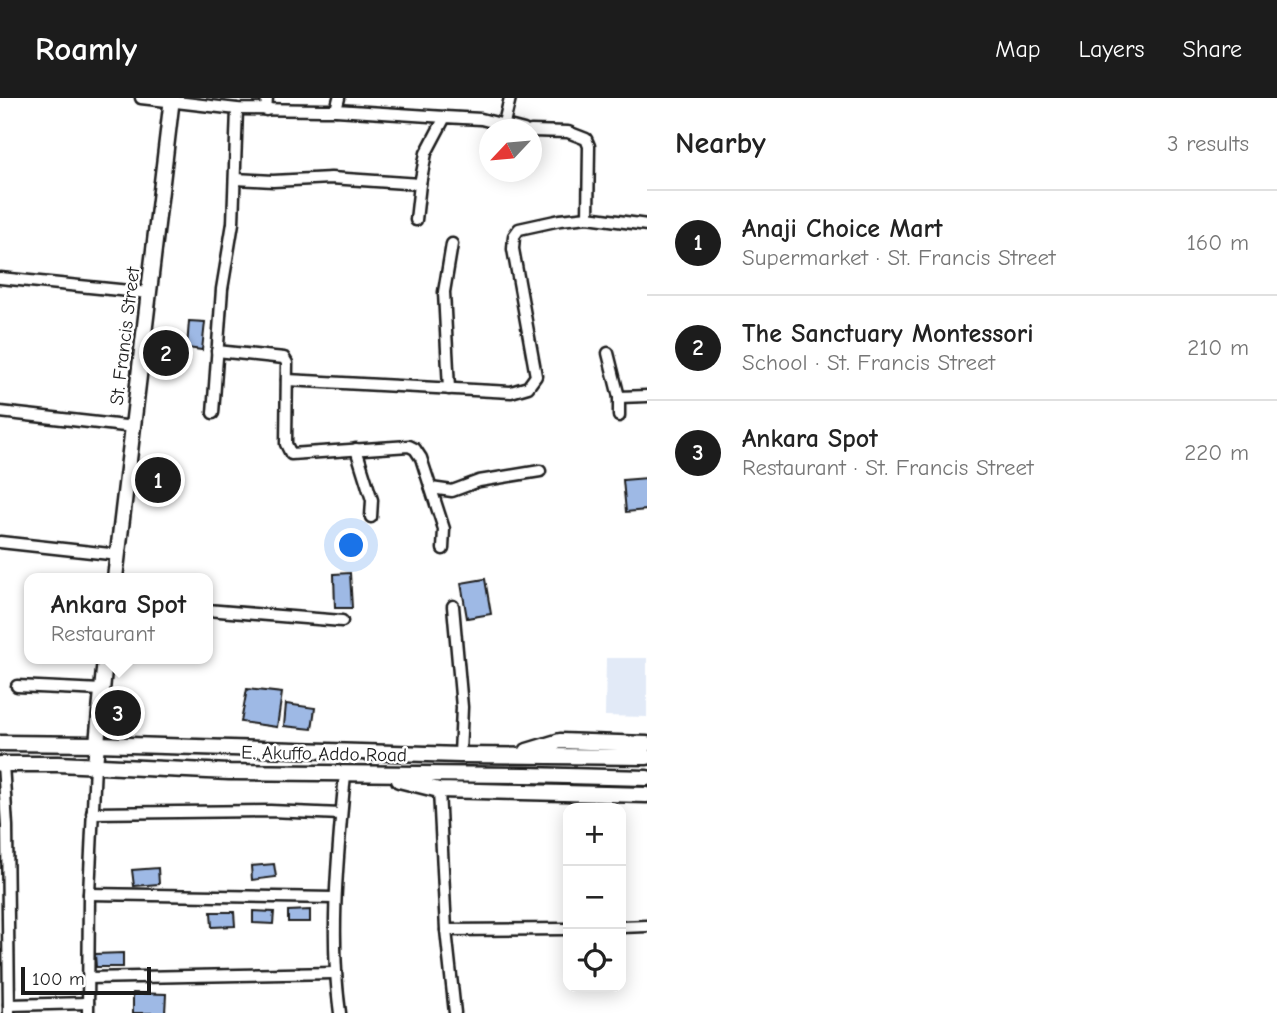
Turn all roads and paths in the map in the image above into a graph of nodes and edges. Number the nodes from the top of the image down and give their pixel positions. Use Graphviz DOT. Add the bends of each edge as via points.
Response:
graph roads {
  1 [pos="141,98"];
  2 [pos="267,98"];
  3 [pos="339,98"];
  4 [pos="510,98"];
  5 [pos="172,99"];
  6 [pos="237,109"];
  7 [pos="266,110"];
  8 [pos="336,110"];
  9 [pos="445,117"];
  10 [pos="505,119"];
  11 [pos="479,120"];
  12 [pos="542,131"];
  13 [pos="235,179"];
  14 [pos="420,184"];
  15 [pos="588,217"];
  16 [pos="416,220"];
  17 [pos="647,225"];
  18 [pos="452,244"];
  19 [pos="0,278"];
  20 [pos="149,293"];
  21 [pos="217,351"];
  22 [pos="608,353"];
  23 [pos="287,380"];
  24 [pos="449,388"];
  25 [pos="647,396"];
  26 [pos="619,397"];
  27 [pos="0,412"];
  28 [pos="213,413"];
  29 [pos="619,416"];
  30 [pos="134,427"];
  31 [pos="356,449"];
  32 [pos="540,471"];
  33 [pos="431,488"];
  34 [pos="371,517"];
  35 [pos="0,542"];
  36 [pos="443,548"];
  37 [pos="119,555"];
  38 [pos="116,573"];
  39 [pos="453,606"];
  40 [pos="213,610"];
  41 [pos="342,621"];
  42 [pos="105,664"];
  43 [pos="17,686"];
  44 [pos="102,690"];
  45 [pos="0,743"];
  46 [pos="97,744"];
  47 [pos="647,744"];
  48 [pos="460,755"];
  49 [pos="512,755"];
  50 [pos="647,757"];
  51 [pos="2,764"];
  52 [pos="94,765"];
  53 [pos="345,774"];
  54 [pos="374,775"];
  55 [pos="647,778"];
  56 [pos="439,790"];
  57 [pos="647,795"];
  58 [pos="92,813"];
  59 [pos="341,814"];
  60 [pos="3,826"];
  61 [pos="89,894"];
  62 [pos="334,898"];
  63 [pos="4,909"];
  64 [pos="647,926"];
  65 [pos="626,927"];
  66 [pos="563,929"];
  67 [pos="446,930"];
  68 [pos="334,973"];
  69 [pos="88,978"];
  70 [pos="4,993"];
  71 [pos="88,1008"];
  72 [pos="9,1009"];
  73 [pos="340,1013"];
  74 [pos="454,1013"];
  1 -- 5 [label="street"];
  2 -- 7 [label="street"];
  3 -- 8 [label="street"];
  4 -- 10 [label="street"];
  5 -- 6 [label="street"];
  5 -- 20 [label="main road, St. Francis Street"];
  6 -- 7 [label="street"];
  6 -- 13 [label="street"];
  7 -- 8 [label="street"];
  8 -- 9 [label="street"];
  9 -- 11 [label="street"];
  9 -- 14 [label="street" via="426,153"];
  12 -- 15 [label="street" via="568,132 586,139"];
  13 -- 14 [label="street" via="331,178"];
  13 -- 21 [label="street"];
  14 -- 16 [label="street"];
  15 -- 17 [label="street"];
  15 -- 24 [label="street" via="519,229 514,236 536,376 528,387 510,391"];
  18 -- 24 [label="street" via="444,292"];
  19 -- 20 [label="street"];
  20 -- 30 [label="main road, St. Francis Street"];
  21 -- 23 [label="street" via="284,358"];
  21 -- 28 [label="street"];
  22 -- 26 [label="street"];
  23 -- 24 [label="street"];
  23 -- 31 [label="street" via="286,444 291,454"];
  25 -- 26 [label="street"];
  26 -- 29 [label="street"];
  27 -- 30 [label="street"];
  30 -- 37 [label="main road, St. Francis Street"];
  31 -- 33 [label="street" via="415,449"];
  31 -- 34 [label="street" via="372,500"];
  32 -- 33 [label="street" via="479,481 452,491"];
  33 -- 36 [label="street" via="444,529"];
  35 -- 37 [label="street"];
  37 -- 38 [label="main road, St. Francis Street"];
  39 -- 48 [label="street" via="462,707"];
  40 -- 41 [label="street"];
  42 -- 44 [label="main road"];
  43 -- 44 [label="street"];
  44 -- 46 [label="main road"];
  45 -- 46 [label="main road, E. Akuffo Addo Road"];
  46 -- 48 [label="main road, E. Akuffo Addo Road"];
  46 -- 52 [label="main road"];
  47 -- 49 [label="main road" via="560,741"];
  48 -- 49 [label="main road, E. Akuffo Addo Road"];
  49 -- 50 [label="main road, E. Akuffo Addo Road"];
  51 -- 52 [label="main road, E. Akuffo Addo Road"];
  51 -- 60 [label="street"];
  52 -- 53 [label="main road, E. Akuffo Addo Road"];
  52 -- 58 [label="street"];
  53 -- 54 [label="main road, E. Akuffo Addo Road"];
  53 -- 59 [label="street"];
  54 -- 55 [label="main road, E. Akuffo Addo Road"];
  54 -- 56 [label="main road"];
  56 -- 57 [label="main road"];
  56 -- 67 [label="street"];
  58 -- 59 [label="street"];
  58 -- 61 [label="street"];
  59 -- 62 [label="street"];
  60 -- 63 [label="street"];
  61 -- 62 [label="street"];
  61 -- 69 [label="street"];
  62 -- 68 [label="street"];
  63 -- 70 [label="street"];
  64 -- 65 [label="street"];
  66 -- 67 [label="street"];
  67 -- 74 [label="street"];
  68 -- 69 [label="street"];
  68 -- 73 [label="street"];
  69 -- 71 [label="street"];
  70 -- 72 [label="street"];
  71 -- 72 [label="street"];
}
